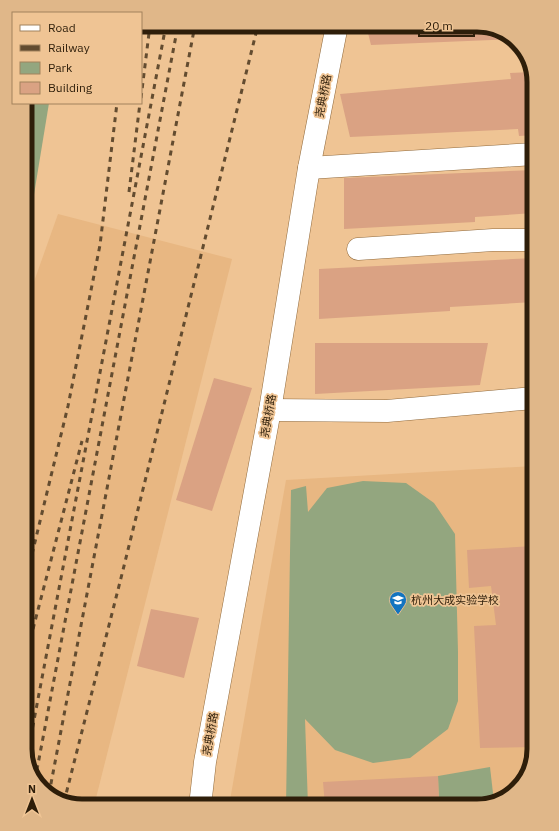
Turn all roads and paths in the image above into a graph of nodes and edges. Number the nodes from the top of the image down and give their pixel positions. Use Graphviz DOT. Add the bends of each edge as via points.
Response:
graph roads {
  1 [pos="336,32"];
  2 [pos="527,154"];
  3 [pos="309,168"];
  4 [pos="527,240"];
  5 [pos="358,249"];
  6 [pos="527,399"];
  7 [pos="270,410"];
  8 [pos="201,799"];
  1 -- 3 [label="street, 尧典桥路"];
  2 -- 3 [label="street"];
  3 -- 7 [label="street, 尧典桥路"];
  4 -- 5 [label="street"];
  6 -- 7 [label="street" via="387,411"];
  7 -- 8 [label="street, 尧典桥路" via="205,762"];
}
